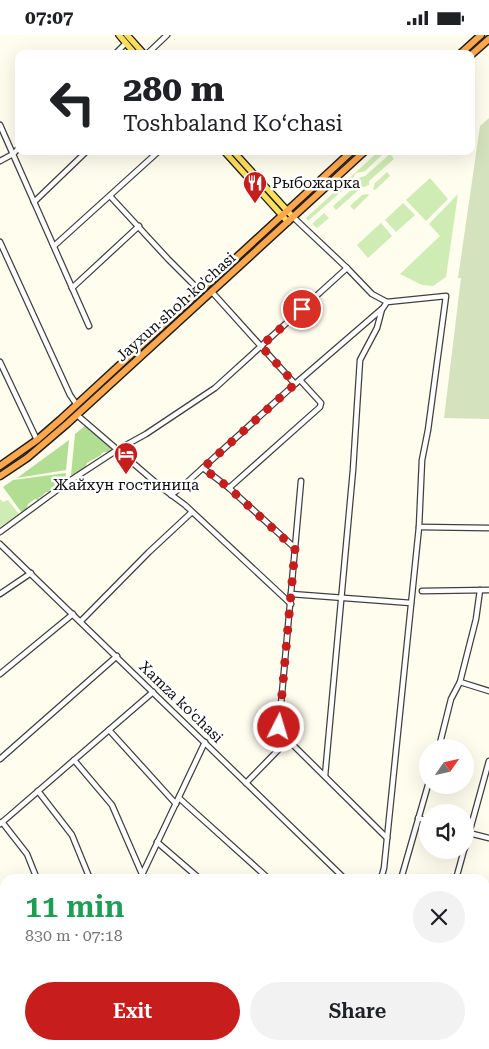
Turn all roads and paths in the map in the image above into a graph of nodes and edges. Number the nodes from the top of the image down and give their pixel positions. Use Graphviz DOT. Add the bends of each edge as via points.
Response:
graph roads {
  1 [pos="119,35"];
  2 [pos="127,35"];
  3 [pos="167,35"];
  4 [pos="480,35"];
  5 [pos="488,37"];
  6 [pos="126,43"];
  7 [pos="119,50"];
  8 [pos="132,50"];
  9 [pos="141,50"];
  10 [pos="150,50"];
  11 [pos="464,50"];
  12 [pos="475,51"];
  13 [pos="0,125"];
  14 [pos="13,154"];
  15 [pos="83,155"];
  16 [pos="155,155"];
  17 [pos="228,155"];
  18 [pos="236,155"];
  19 [pos="348,155"];
  20 [pos="361,155"];
  21 [pos="344,159"];
  22 [pos="0,161"];
  23 [pos="350,165"];
  24 [pos="110,196"];
  25 [pos="34,202"];
  26 [pos="284,213"];
  27 [pos="290,219"];
  28 [pos="139,226"];
  29 [pos="0,242"];
  30 [pos="54,246"];
  31 [pos="347,268"];
  32 [pos="72,287"];
  33 [pos="200,291"];
  34 [pos="212,291"];
  35 [pos="388,302"];
  36 [pos="383,308"];
  37 [pos="89,326"];
  38 [pos="261,346"];
  39 [pos="0,362"];
  40 [pos="300,380"];
  41 [pos="295,384"];
  42 [pos="77,405"];
  43 [pos="77,415"];
  44 [pos="37,440"];
  45 [pos="117,450"];
  46 [pos="0,466"];
  47 [pos="203,468"];
  48 [pos="0,477"];
  49 [pos="301,481"];
  50 [pos="229,488"];
  51 [pos="171,495"];
  52 [pos="192,512"];
  53 [pos="419,527"];
  54 [pos="489,528"];
  55 [pos="0,532"];
  56 [pos="0,543"];
  57 [pos="295,549"];
  58 [pos="31,573"];
  59 [pos="480,590"];
  60 [pos="489,590"];
  61 [pos="422,591"];
  62 [pos="0,594"];
  63 [pos="291,594"];
  64 [pos="342,598"];
  65 [pos="411,603"];
  66 [pos="290,604"];
  67 [pos="73,614"];
  68 [pos="81,621"];
  69 [pos="116,657"];
  70 [pos="0,674"];
  71 [pos="460,682"];
  72 [pos="489,691"];
  73 [pos="153,692"];
  74 [pos="109,730"];
  75 [pos="441,739"];
  76 [pos="205,742"];
  77 [pos="282,745"];
  78 [pos="0,759"];
  79 [pos="74,760"];
  80 [pos="489,761"];
  81 [pos="325,776"];
  82 [pos="246,783"];
  83 [pos="38,791"];
  84 [pos="425,794"];
  85 [pos="179,798"];
  86 [pos="176,805"];
  87 [pos="474,809"];
  88 [pos="418,818"];
  89 [pos="1,823"];
  90 [pos="474,834"];
  91 [pos="387,838"];
  92 [pos="489,839"];
  93 [pos="157,842"];
  94 [pos="462,859"];
  95 [pos="142,873"];
  96 [pos="35,874"];
  97 [pos="88,874"];
  98 [pos="194,874"];
  99 [pos="263,874"];
  100 [pos="340,874"];
  101 [pos="382,874"];
  102 [pos="402,874"];
  103 [pos="458,874"];
  1 -- 6 [label="main road"];
  2 -- 9 [label="main road"];
  3 -- 10 [label="street"];
  4 -- 11 [label="highway"];
  5 -- 12 [label="highway"];
  6 -- 7 [label="street"];
  6 -- 8 [label="main road"];
  13 -- 14 [label="street"];
  14 -- 22 [label="street"];
  14 -- 25 [label="street"];
  15 -- 25 [label="street"];
  16 -- 24 [label="street"];
  17 -- 26 [label="main road"];
  18 -- 26 [label="main road"];
  19 -- 21 [label="highway, Jayxun shoh ko'chasi"];
  20 -- 23 [label="highway, Jayxun shoh ko'chasi"];
  21 -- 23 [label="highway"];
  21 -- 26 [label="highway, Jayxun shoh ko'chasi"];
  23 -- 27 [label="highway, Jayxun shoh ko'chasi"];
  24 -- 28 [label="street"];
  24 -- 30 [label="street"];
  25 -- 30 [label="street"];
  26 -- 27 [label="main road"];
  26 -- 33 [label="highway, Jayxun shoh ko'chasi"];
  27 -- 31 [label="street"];
  27 -- 34 [label="highway, Jayxun shoh ko'chasi"];
  28 -- 32 [label="street"];
  28 -- 33 [label="street"];
  29 -- 42 [label="street"];
  30 -- 32 [label="street"];
  31 -- 35 [label="street" via="372,293"];
  31 -- 38 [label="street"];
  32 -- 37 [label="street"];
  33 -- 42 [label="highway, Jayxun shoh ko'chasi"];
  34 -- 38 [label="street"];
  34 -- 43 [label="highway, Jayxun shoh ko'chasi"];
  35 -- 36 [label="street"];
  35 -- 53 [label="street" via="446,296 422,461"];
  36 -- 40 [label="street"];
  36 -- 64 [label="street" via="360,360"];
  38 -- 41 [label="street"];
  38 -- 45 [label="street" via="214,388"];
  39 -- 44 [label="street"];
  40 -- 41 [label="street"];
  40 -- 50 [label="street" via="318,398 320,407"];
  41 -- 47 [label="street"];
  42 -- 44 [label="highway, Jayxun shoh ko'chasi"];
  43 -- 45 [label="street"];
  43 -- 48 [label="highway, Jayxun shoh ko'chasi"];
  44 -- 46 [label="highway, Jayxun shoh ko'chasi"];
  45 -- 51 [label="street"];
  45 -- 55 [label="street"];
  47 -- 50 [label="street"];
  47 -- 51 [label="street"];
  49 -- 57 [label="street"];
  50 -- 57 [label="street"];
  51 -- 52 [label="street"];
  52 -- 66 [label="street"];
  52 -- 68 [label="street"];
  53 -- 54 [label="street"];
  53 -- 65 [label="street"];
  56 -- 58 [label="street, Xamza ko'chasi"];
  57 -- 63 [label="street"];
  58 -- 62 [label="street"];
  58 -- 67 [label="street, Xamza ko'chasi"];
  59 -- 60 [label="street"];
  59 -- 61 [label="street"];
  59 -- 71 [label="street"];
  63 -- 64 [label="street"];
  63 -- 66 [label="street"];
  64 -- 65 [label="street"];
  64 -- 81 [label="street"];
  65 -- 91 [label="street"];
  66 -- 77 [label="street" via="279,727"];
  67 -- 68 [label="street, Xamza ko'chasi"];
  67 -- 70 [label="street"];
  68 -- 69 [label="street, Xamza ko'chasi"];
  69 -- 73 [label="street, Xamza ko'chasi"];
  69 -- 78 [label="street"];
  71 -- 72 [label="street"];
  71 -- 75 [label="street" via="451,699"];
  73 -- 74 [label="street"];
  73 -- 76 [label="street, Xamza ko'chasi"];
  74 -- 79 [label="street"];
  74 -- 86 [label="street"];
  76 -- 82 [label="street, Xamza ko'chasi"];
  76 -- 85 [label="street"];
  77 -- 81 [label="street" via="288,740"];
  77 -- 82 [label="street"];
  79 -- 83 [label="street"];
  79 -- 95 [label="street" via="112,805"];
  80 -- 87 [label="street"];
  81 -- 91 [label="street"];
  82 -- 100 [label="street, Xamza ko'chasi"];
  83 -- 89 [label="street"];
  83 -- 97 [label="street" via="72,835"];
  84 -- 88 [label="street"];
  85 -- 86 [label="street"];
  85 -- 99 [label="street"];
  86 -- 93 [label="street"];
  88 -- 102 [label="street"];
  89 -- 96 [label="street" via="27,854"];
  90 -- 92 [label="street"];
  91 -- 101 [label="street"];
  93 -- 95 [label="street"];
  93 -- 98 [label="street"];
  94 -- 103 [label="street"];
}
